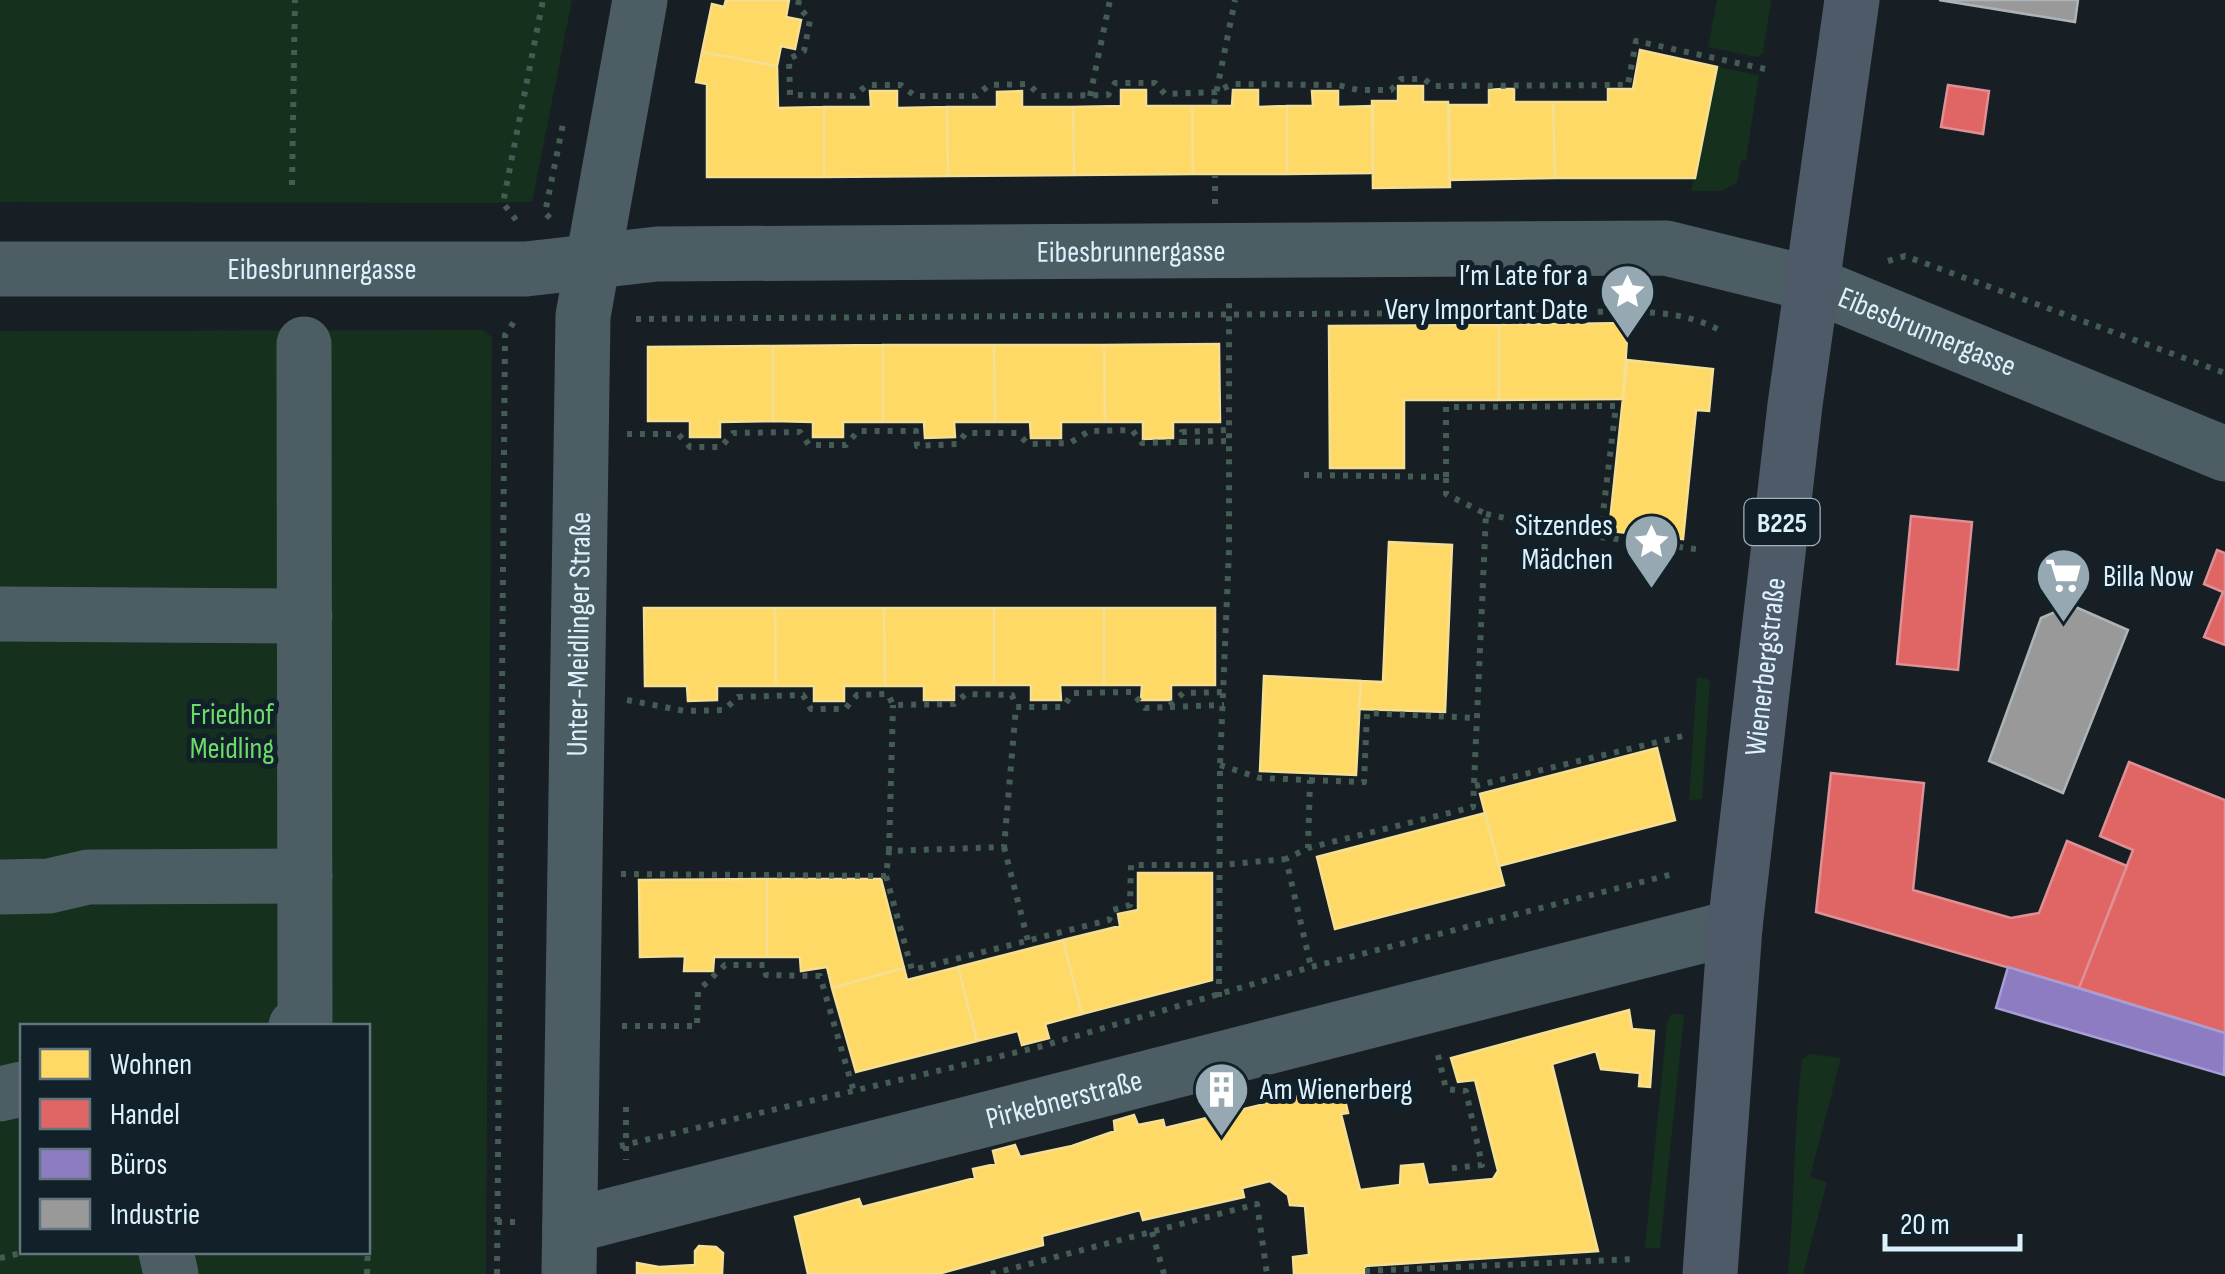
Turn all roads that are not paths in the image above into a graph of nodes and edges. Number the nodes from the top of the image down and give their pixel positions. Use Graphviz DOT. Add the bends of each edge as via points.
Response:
graph roads {
  1 [pos="640,0"];
  2 [pos="1852,0"];
  3 [pos="592,261"];
  4 [pos="0,269"];
  5 [pos="1812,284"];
  6 [pos="304,344"];
  7 [pos="2225,454"];
  8 [pos="0,614"];
  9 [pos="304,616"];
  10 [pos="306,876"];
  11 [pos="0,887"];
  12 [pos="1735,927"];
  13 [pos="306,1024"];
  14 [pos="569,1250"];
  15 [pos="1710,1274"];
  1 -- 3 [label="street, Unter-Meidlinger Straße"];
  2 -- 5 [label="main road, Wienerbergstraße / B225"];
  3 -- 4 [label="street, Eibesbrunnergasse" via="527,251"];
  3 -- 5 [label="street, Eibesbrunnergasse" via="657,254 1666,248"];
  3 -- 14 [label="street, Unter-Meidlinger Straße" via="583,316 580,429"];
  5 -- 7 [label="street, Eibesbrunnergasse"];
  5 -- 12 [label="main road, Wienerbergstraße / B225"];
  6 -- 9 [label="street"];
  8 -- 9 [label="street"];
  9 -- 10 [label="street"];
  10 -- 11 [label="street" via="88,878"];
  10 -- 13 [label="street"];
  12 -- 14 [label="street, Pirkebnerstraße" via="1426,1007"];
  12 -- 15 [label="main road, Wienerbergstraße / B225"];
}
